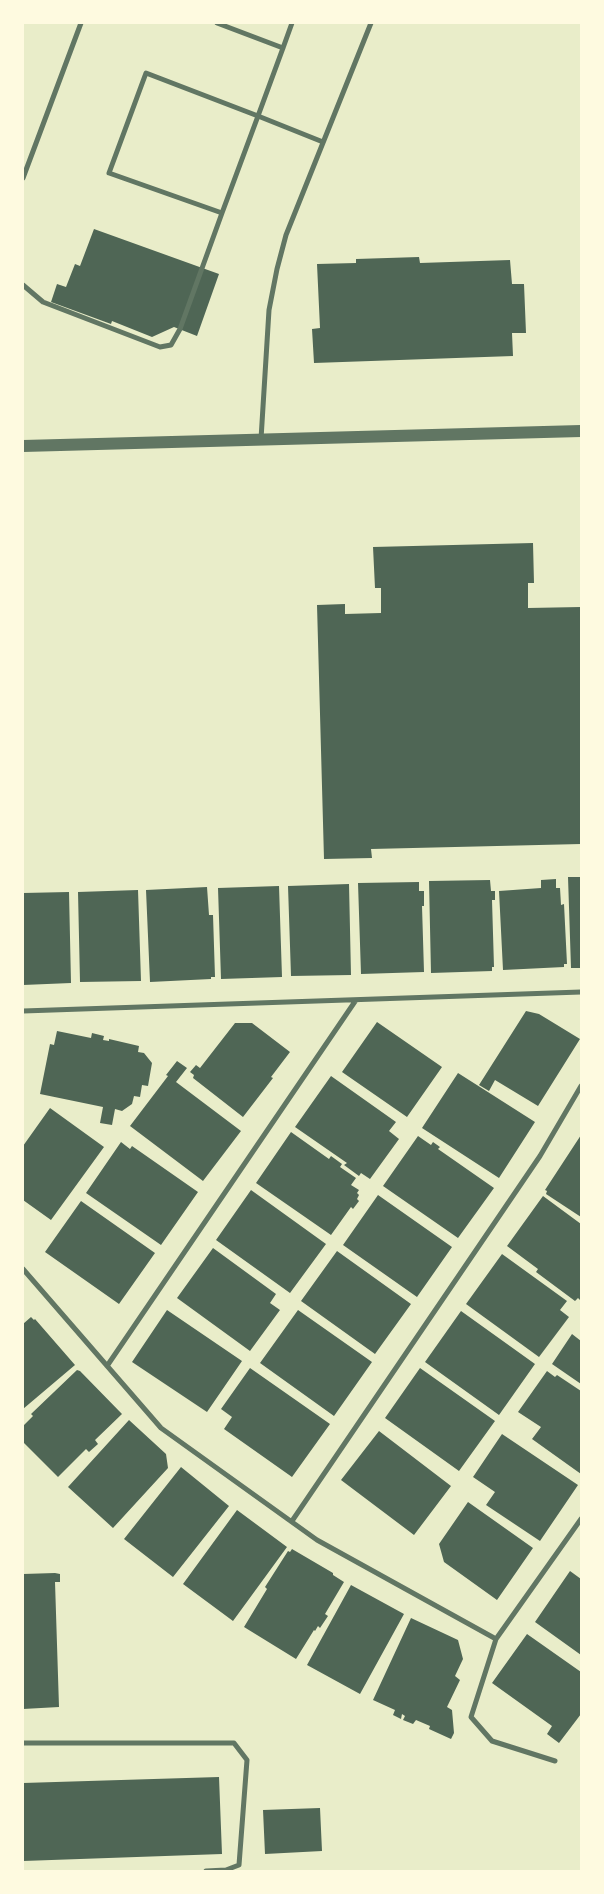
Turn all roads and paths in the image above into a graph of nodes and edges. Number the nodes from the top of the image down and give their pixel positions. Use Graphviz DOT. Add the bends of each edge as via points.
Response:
graph roads {
  1 [pos="81,23"];
  2 [pos="217,23"];
  3 [pos="292,23"];
  4 [pos="371,23"];
  5 [pos="283,48"];
  6 [pos="258,116"];
  7 [pos="323,142"];
  8 [pos="23,178"];
  9 [pos="222,213"];
  10 [pos="23,285"];
  11 [pos="581,430"];
  12 [pos="261,439"];
  13 [pos="23,446"];
  14 [pos="581,992"];
  15 [pos="356,1000"];
  16 [pos="23,1011"];
  17 [pos="581,1086"];
  18 [pos="23,1269"];
  19 [pos="107,1366"];
  20 [pos="581,1519"];
  21 [pos="292,1521"];
  22 [pos="496,1639"];
  23 [pos="23,1743"];
  24 [pos="555,1761"];
  25 [pos="206,1871"];
  26 [pos="226,1871"];
  1 -- 8 [label="lane"];
  2 -- 5 [label="lane"];
  3 -- 5 [label="lane"];
  4 -- 7 [label="lane"];
  5 -- 6 [label="lane"];
  6 -- 7 [label="lane"];
  6 -- 9 [label="lane"];
  6 -- 9 [label="lane" via="146,73 141,85 109,173"];
  7 -- 12 [label="lane" via="277,269 269,310"];
  9 -- 10 [label="lane" via="171,345 160,347 43,302"];
  11 -- 12 [label="street"];
  12 -- 13 [label="street"];
  14 -- 15 [label="lane"];
  15 -- 16 [label="lane"];
  15 -- 19 [label="lane"];
  17 -- 21 [label="lane" via="540,1156"];
  18 -- 19 [label="lane"];
  19 -- 21 [label="lane" via="162,1428"];
  20 -- 22 [label="lane"];
  21 -- 22 [label="lane" via="317,1540"];
  22 -- 24 [label="lane" via="471,1717 492,1741"];
  23 -- 26 [label="lane" via="234,1743 247,1760 239,1865"];
  25 -- 26 [label="lane"];
}
